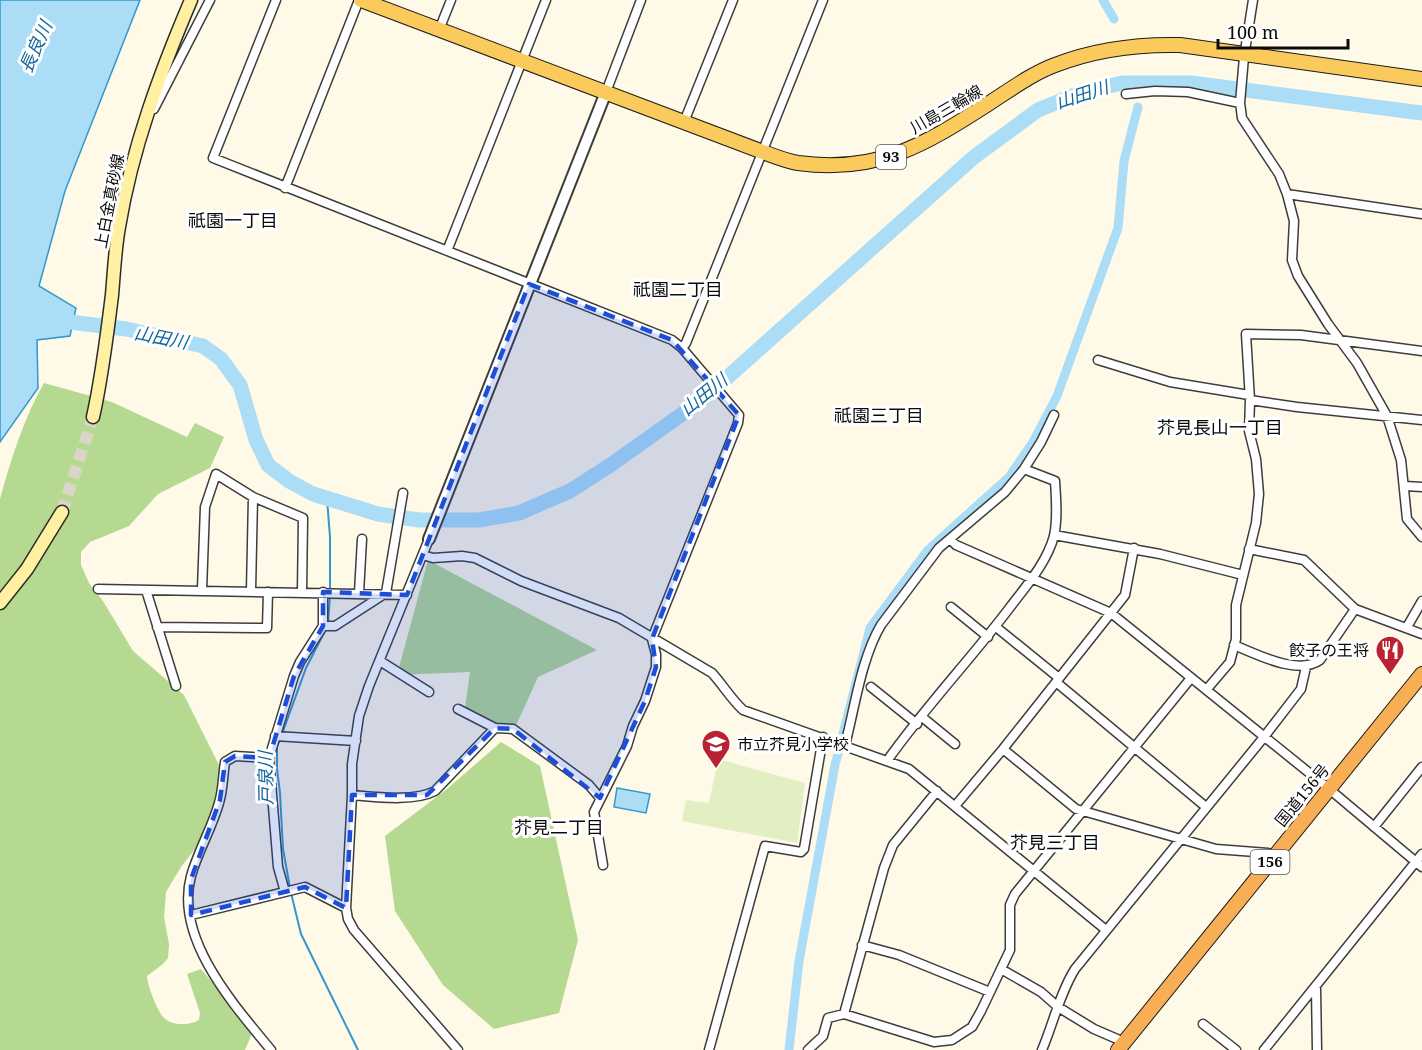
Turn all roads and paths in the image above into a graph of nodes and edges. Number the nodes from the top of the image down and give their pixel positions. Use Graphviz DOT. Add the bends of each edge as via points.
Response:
graph roads {
  1 [pos="191,0"];
  2 [pos="210,0"];
  3 [pos="276,0"];
  4 [pos="360,0"];
  5 [pos="451,0"];
  6 [pos="546,0"];
  7 [pos="641,0"];
  8 [pos="733,0"];
  9 [pos="823,0"];
  10 [pos="1253,0"];
  11 [pos="439,30"];
  12 [pos="1244,55"];
  13 [pos="521,61"];
  14 [pos="1422,79"];
  15 [pos="606,92"];
  16 [pos="1126,94"];
  17 [pos="1240,100"];
  18 [pos="684,122"];
  19 [pos="140,137"];
  20 [pos="763,152"];
  21 [pos="285,188"];
  22 [pos="1287,194"];
  23 [pos="1422,214"];
  24 [pos="447,251"];
  25 [pos="529,284"];
  26 [pos="1341,340"];
  27 [pos="682,348"];
  28 [pos="1422,351"];
  29 [pos="1098,360"];
  30 [pos="1249,397"];
  31 [pos="1054,415"];
  32 [pos="1387,416"];
  33 [pos="93,417"];
  34 [pos="1422,420"];
  35 [pos="1024,469"];
  36 [pos="1405,486"];
  37 [pos="1422,487"];
  38 [pos="253,497"];
  39 [pos="402,497"];
  40 [pos="62,512"];
  41 [pos="1054,536"];
  42 [pos="1422,537"];
  43 [pos="362,539"];
  44 [pos="429,539"];
  45 [pos="950,539"];
  46 [pos="1134,548"];
  47 [pos="1249,549"];
  48 [pos="423,555"];
  49 [pos="1243,574"];
  50 [pos="1033,578"];
  51 [pos="98,589"];
  52 [pos="146,590"];
  53 [pos="202,590"];
  54 [pos="251,591"];
  55 [pos="268,591"];
  56 [pos="302,592"];
  57 [pos="329,592"];
  58 [pos="359,593"];
  59 [pos="386,593"];
  60 [pos="407,595"];
  61 [pos="1422,601"];
  62 [pos="0,603"];
  63 [pos="951,607"];
  64 [pos="1355,609"];
  65 [pos="1111,613"];
  66 [pos="327,626"];
  67 [pos="157,627"];
  68 [pos="996,627"];
  69 [pos="1407,627"];
  70 [pos="1422,634"];
  71 [pos="988,636"];
  72 [pos="652,639"];
  73 [pos="1234,645"];
  74 [pos="380,661"];
  75 [pos="1306,666"];
  76 [pos="1422,674"];
  77 [pos="1191,678"];
  78 [pos="1057,680"];
  79 [pos="176,686"];
  80 [pos="872,687"];
  81 [pos="1207,690"];
  82 [pos="429,692"];
  83 [pos="458,708"];
  84 [pos="920,721"];
  85 [pos="495,728"];
  86 [pos="276,736"];
  87 [pos="823,737"];
  88 [pos="1264,737"];
  89 [pos="356,741"];
  90 [pos="955,744"];
  91 [pos="845,745"];
  92 [pos="1135,748"];
  93 [pos="1003,749"];
  94 [pos="269,758"];
  95 [pos="887,761"];
  96 [pos="1422,767"];
  97 [pos="1328,788"];
  98 [pos="937,791"];
  99 [pos="352,795"];
  100 [pos="600,798"];
  101 [pos="955,806"];
  102 [pos="1206,807"];
  103 [pos="1084,811"];
  104 [pos="1374,827"];
  105 [pos="1180,839"];
  106 [pos="1422,854"];
  107 [pos="1274,856"];
  108 [pos="603,865"];
  109 [pos="1418,865"];
  110 [pos="1035,872"];
  111 [pos="290,890"];
  112 [pos="346,908"];
  113 [pos="191,915"];
  114 [pos="1106,930"];
  115 [pos="862,945"];
  116 [pos="1001,969"];
  117 [pos="1316,987"];
  118 [pos="990,992"];
  119 [pos="1058,1007"];
  120 [pos="844,1014"];
  121 [pos="1203,1024"];
  122 [pos="1121,1046"];
  123 [pos="271,1050"];
  124 [pos="458,1050"];
  125 [pos="710,1050"];
  126 [pos="808,1050"];
  127 [pos="1042,1050"];
  128 [pos="1236,1050"];
  129 [pos="1264,1050"];
  130 [pos="1317,1050"];
  1 -- 19 [label="main road, 上白金真砂線"];
  2 -- 19 [label="street"];
  3 -- 21 [label="street" via="213,158"];
  4 -- 11 [label="main road, 川島三輪線 / 93"];
  4 -- 21 [label="street"];
  5 -- 11 [label="street"];
  6 -- 13 [label="street"];
  7 -- 15 [label="street"];
  8 -- 18 [label="street"];
  9 -- 20 [label="street"];
  10 -- 12 [label="street"];
  11 -- 13 [label="main road, 川島三輪線 / 93"];
  12 -- 14 [label="main road, 川島三輪線 / 93"];
  12 -- 17 [label="street"];
  12 -- 20 [label="main road, 川島三輪線 / 93" via="1180,45 1118,47 1053,66 943,132 892,157 835,166 796,162"];
  13 -- 15 [label="main road, 川島三輪線 / 93"];
  13 -- 24 [label="street"];
  15 -- 18 [label="main road, 川島三輪線 / 93"];
  15 -- 25 [label="street"];
  16 -- 17 [label="street" via="1188,92"];
  17 -- 22 [label="street" via="1242,118 1279,174"];
  18 -- 20 [label="main road, 川島三輪線 / 93"];
  19 -- 33 [label="main road, 上白金真砂線" via="118,228 105,351"];
  20 -- 27 [label="street"];
  21 -- 24 [label="street"];
  22 -- 23 [label="street"];
  22 -- 26 [label="street" via="1294,221 1292,260 1309,296"];
  24 -- 25 [label="street"];
  25 -- 27 [label="street" via="672,340"];
  25 -- 44 [label="street"];
  26 -- 28 [label="street"];
  26 -- 30 [label="street" via="1246,334"];
  26 -- 32 [label="street"];
  27 -- 72 [label="street" via="739,415"];
  29 -- 30 [label="street" via="1170,382"];
  30 -- 32 [label="street" via="1297,407"];
  30 -- 47 [label="street" via="1249,430 1258,494"];
  31 -- 35 [label="street"];
  32 -- 34 [label="street"];
  32 -- 36 [label="street"];
  35 -- 41 [label="street" via="1054,481"];
  35 -- 45 [label="street" via="1005,492"];
  36 -- 37 [label="street"];
  36 -- 42 [label="street" via="1407,519"];
  38 -- 53 [label="street" via="216,474 206,507"];
  38 -- 54 [label="street"];
  38 -- 56 [label="street" via="303,518"];
  39 -- 59 [label="street"];
  40 -- 62 [label="main road" via="27,569"];
  41 -- 46 [label="street"];
  41 -- 50 [label="street"];
  43 -- 58 [label="street"];
  44 -- 48 [label="street"];
  45 -- 50 [label="street"];
  45 -- 91 [label="street" via="939,548 874,636"];
  46 -- 49 [label="street"];
  46 -- 65 [label="street" via="1125,595"];
  47 -- 49 [label="street"];
  47 -- 64 [label="street" via="1305,560"];
  48 -- 60 [label="street"];
  48 -- 72 [label="street" via="475,558 521,581 619,618"];
  49 -- 73 [label="street" via="1236,605"];
  50 -- 65 [label="street"];
  50 -- 68 [label="street"];
  51 -- 52 [label="street"];
  52 -- 53 [label="street"];
  52 -- 67 [label="street"];
  53 -- 54 [label="street"];
  54 -- 55 [label="street"];
  55 -- 56 [label="street"];
  55 -- 67 [label="street" via="267,628"];
  56 -- 57 [label="street"];
  57 -- 58 [label="street"];
  57 -- 66 [label="street"];
  58 -- 59 [label="street"];
  59 -- 60 [label="street"];
  59 -- 66 [label="street"];
  60 -- 74 [label="street"];
  61 -- 69 [label="street"];
  63 -- 71 [label="street"];
  64 -- 69 [label="street"];
  64 -- 75 [label="street" via="1320,660"];
  65 -- 77 [label="street"];
  65 -- 78 [label="street"];
  66 -- 86 [label="street" via="297,669"];
  67 -- 79 [label="street"];
  68 -- 71 [label="street"];
  68 -- 78 [label="street"];
  69 -- 70 [label="street"];
  71 -- 84 [label="street"];
  72 -- 87 [label="street" via="712,674 743,710"];
  72 -- 100 [label="street" via="656,668 627,747"];
  73 -- 75 [label="street" via="1272,660"];
  73 -- 81 [label="street" via="1230,662"];
  74 -- 82 [label="street"];
  74 -- 89 [label="street" via="359,716"];
  75 -- 88 [label="street" via="1300,689"];
  76 -- 97 [label="highway, 国道156号 / 156"];
  77 -- 81 [label="street"];
  77 -- 92 [label="street"];
  78 -- 92 [label="street"];
  78 -- 93 [label="street"];
  80 -- 84 [label="street"];
  81 -- 88 [label="street"];
  83 -- 85 [label="street"];
  84 -- 90 [label="street"];
  84 -- 95 [label="street"];
  85 -- 99 [label="street" via="427,795"];
  85 -- 100 [label="street" via="522,734 589,785"];
  86 -- 89 [label="street"];
  86 -- 94 [label="street"];
  87 -- 91 [label="street"];
  87 -- 125 [label="street" via="804,849 801,852 765,846"];
  88 -- 97 [label="street"];
  88 -- 102 [label="street"];
  89 -- 99 [label="street"];
  91 -- 95 [label="street"];
  92 -- 102 [label="street"];
  92 -- 103 [label="street"];
  93 -- 101 [label="street"];
  93 -- 103 [label="street" via="1076,809"];
  94 -- 111 [label="street" via="278,867"];
  94 -- 113 [label="street" via="235,756 225,762 220,800 190,879"];
  95 -- 98 [label="street" via="909,769"];
  96 -- 104 [label="street"];
  97 -- 104 [label="street"];
  97 -- 107 [label="highway, 国道156号 / 156"];
  98 -- 101 [label="street"];
  98 -- 115 [label="street" via="893,845"];
  99 -- 112 [label="street"];
  100 -- 108 [label="street" via="594,812"];
  101 -- 110 [label="street"];
  102 -- 105 [label="street"];
  103 -- 105 [label="street"];
  103 -- 110 [label="street"];
  104 -- 109 [label="street"];
  105 -- 107 [label="street" via="1216,849"];
  105 -- 114 [label="street"];
  106 -- 109 [label="street"];
  107 -- 122 [label="highway, 国道156号 / 156"];
  109 -- 117 [label="street"];
  110 -- 114 [label="street"];
  110 -- 116 [label="street" via="1010,905 1010,950"];
  111 -- 112 [label="street" via="305,887"];
  111 -- 113 [label="street"];
  112 -- 124 [label="street" via="354,930"];
  113 -- 123 [label="street" via="195,935 212,973"];
  114 -- 119 [label="street" via="1075,969"];
  115 -- 118 [label="street" via="899,955"];
  115 -- 120 [label="street"];
  116 -- 118 [label="street"];
  116 -- 119 [label="street" via="1041,992"];
  117 -- 129 [label="street"];
  117 -- 130 [label="street"];
  118 -- 120 [label="street" via="972,1027 952,1040 934,1042"];
  119 -- 122 [label="street"];
  119 -- 127 [label="street"];
  120 -- 126 [label="street" via="828,1018 823,1036"];
  121 -- 128 [label="street"];
}
